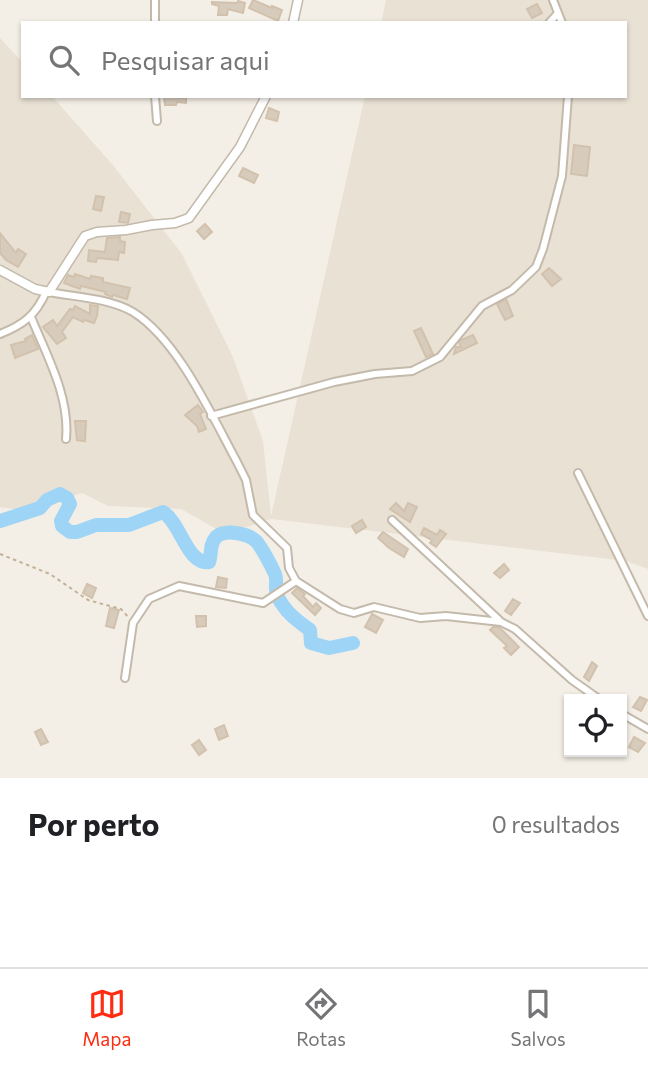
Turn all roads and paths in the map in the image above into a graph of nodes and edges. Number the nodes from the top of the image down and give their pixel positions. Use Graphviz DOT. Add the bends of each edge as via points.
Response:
graph roads {
  1 [pos="155,0"];
  2 [pos="298,0"];
  3 [pos="553,0"];
  4 [pos="558,13"];
  5 [pos="155,21"];
  6 [pos="293,21"];
  7 [pos="550,21"];
  8 [pos="561,21"];
  9 [pos="155,98"];
  10 [pos="265,98"];
  11 [pos="568,98"];
  12 [pos="157,121"];
  13 [pos="0,270"];
  14 [pos="47,292"];
  15 [pos="31,317"];
  16 [pos="0,334"];
  17 [pos="211,415"];
  18 [pos="66,439"];
  19 [pos="578,473"];
  20 [pos="392,520"];
  21 [pos="0,554"];
  22 [pos="296,581"];
  23 [pos="648,616"];
  24 [pos="500,622"];
  25 [pos="133,623"];
  26 [pos="125,678"];
  27 [pos="592,694"];
  28 [pos="627,717"];
  29 [pos="648,729"];
  1 -- 5 [label="street"];
  2 -- 6 [label="street"];
  3 -- 4 [label="street"];
  4 -- 7 [label="street"];
  4 -- 8 [label="street"];
  9 -- 12 [label="street"];
  10 -- 14 [label="street" via="240,147 189,218 85,236"];
  11 -- 17 [label="street" via="562,176 536,267 512,290 482,306 440,357 412,371 334,382"];
  13 -- 14 [label="street"];
  14 -- 15 [label="street"];
  14 -- 17 [label="street" via="132,311 169,346"];
  15 -- 16 [label="street"];
  15 -- 18 [label="street" via="63,399"];
  17 -- 22 [label="street" via="246,481 253,515 287,548"];
  19 -- 23 [label="street"];
  20 -- 24 [label="street"];
  21 -- 25 [label="path" via="50,574 88,600 121,609"];
  22 -- 24 [label="street" via="347,612 374,607 420,618"];
  22 -- 25 [label="street" via="263,603 179,586 149,599"];
  24 -- 27 [label="street" via="515,629"];
  25 -- 26 [label="street"];
  28 -- 29 [label="street"];
}
